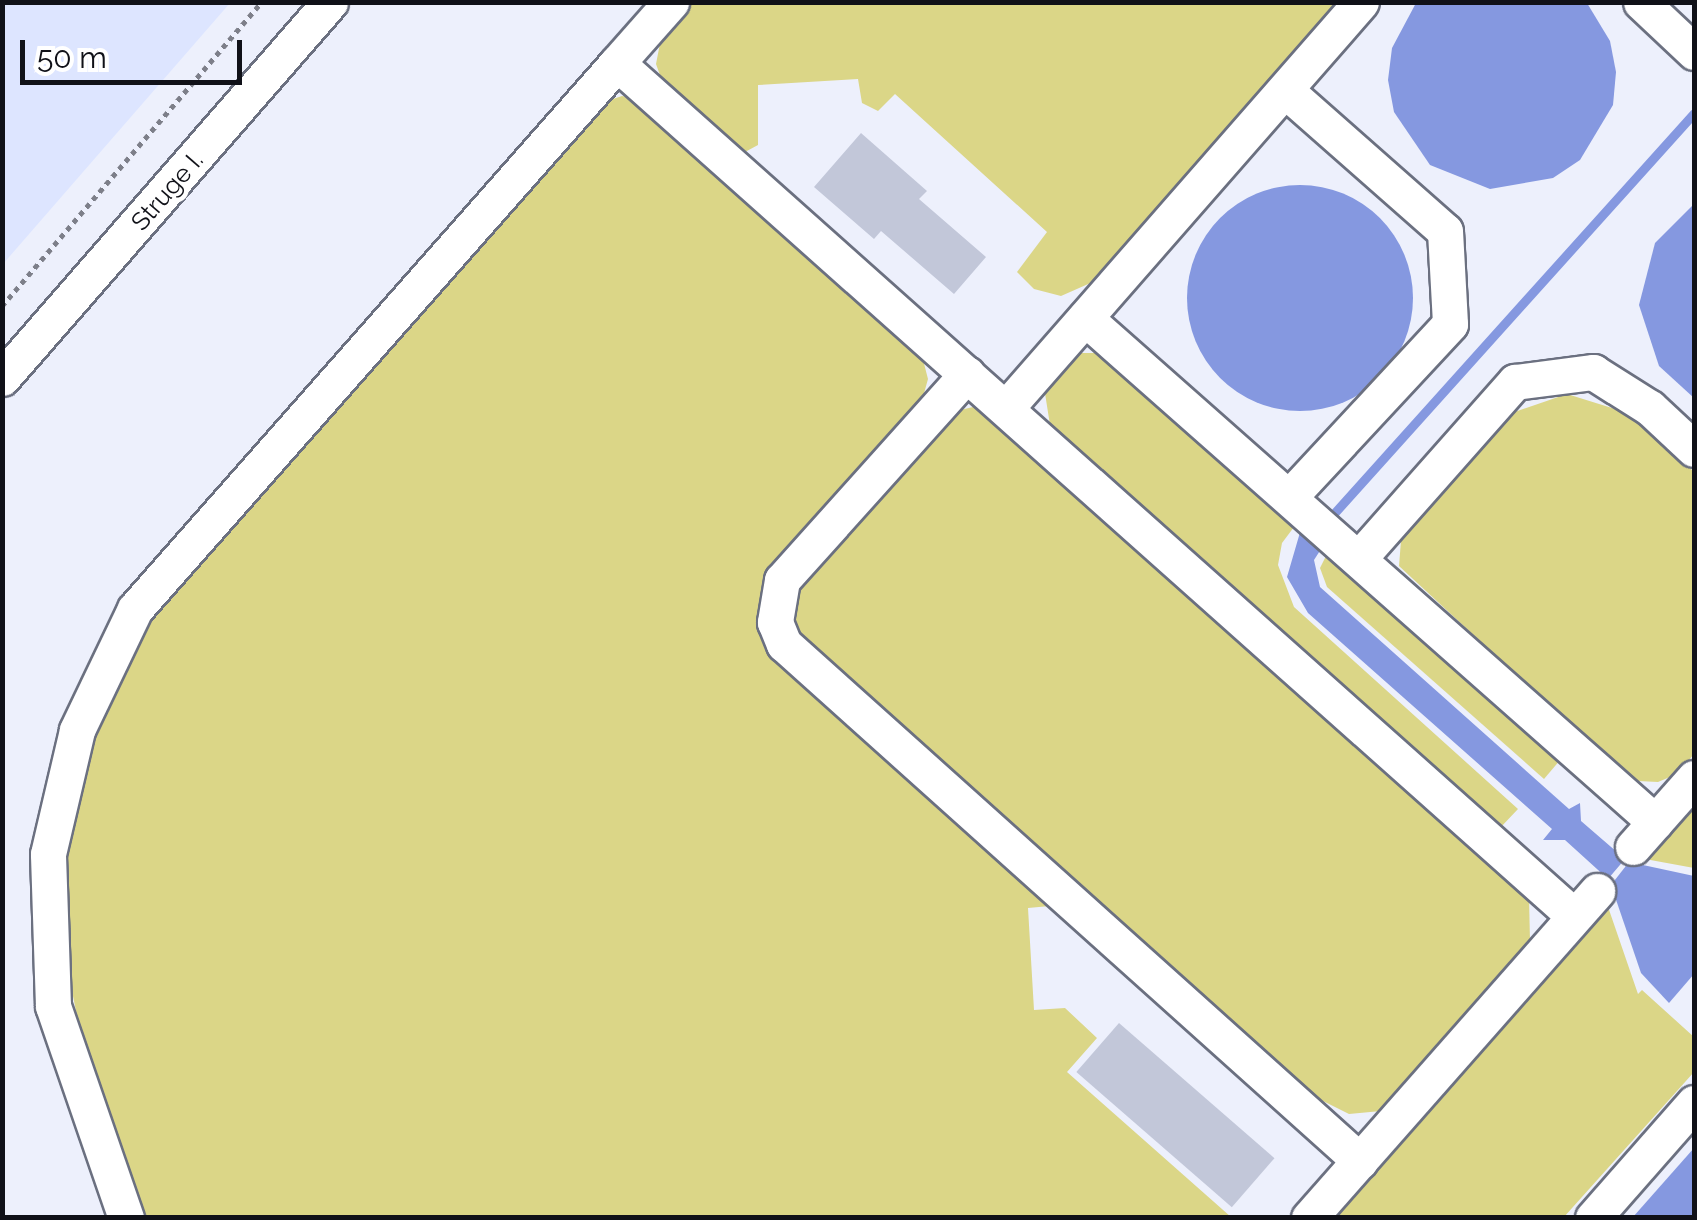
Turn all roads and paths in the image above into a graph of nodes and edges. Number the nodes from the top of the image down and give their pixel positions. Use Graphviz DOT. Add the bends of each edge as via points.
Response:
graph roads {
  1 [pos="262,2"];
  2 [pos="330,2"];
  3 [pos="670,2"];
  4 [pos="1361,2"];
  5 [pos="1641,2"];
  6 [pos="1694,52"];
  7 [pos="618,62"];
  8 [pos="1285,90"];
  9 [pos="2,306"];
  10 [pos="1084,318"];
  11 [pos="967,374"];
  12 [pos="2,378"];
  13 [pos="1006,408"];
  14 [pos="1694,448"];
  15 [pos="1311,516"];
  16 [pos="1360,557"];
  17 [pos="1694,778"];
  18 [pos="1693,1108"];
  19 [pos="1360,1161"];
  20 [pos="126,1218"];
  21 [pos="1309,1218"];
  22 [pos="1593,1218"];
  1 -- 9 [label="path"];
  2 -- 12 [label="street, Struge I."];
  3 -- 7 [label="street"];
  4 -- 8 [label="street"];
  5 -- 6 [label="street"];
  7 -- 11 [label="street"];
  7 -- 20 [label="street" via="135,609 76,730 48,854 53,1006"];
  8 -- 10 [label="street"];
  8 -- 15 [label="street" via="1445,232 1450,324"];
  10 -- 13 [label="street"];
  10 -- 15 [label="street"];
  11 -- 13 [label="street"];
  11 -- 19 [label="street" via="782,580 775,622 784,644"];
  13 -- 19 [label="street" via="1585,904"];
  14 -- 16 [label="street" via="1650,408 1592,372 1515,382"];
  15 -- 16 [label="street"];
  16 -- 17 [label="street" via="1644,834"];
  18 -- 22 [label="street"];
  19 -- 21 [label="street"];
}
